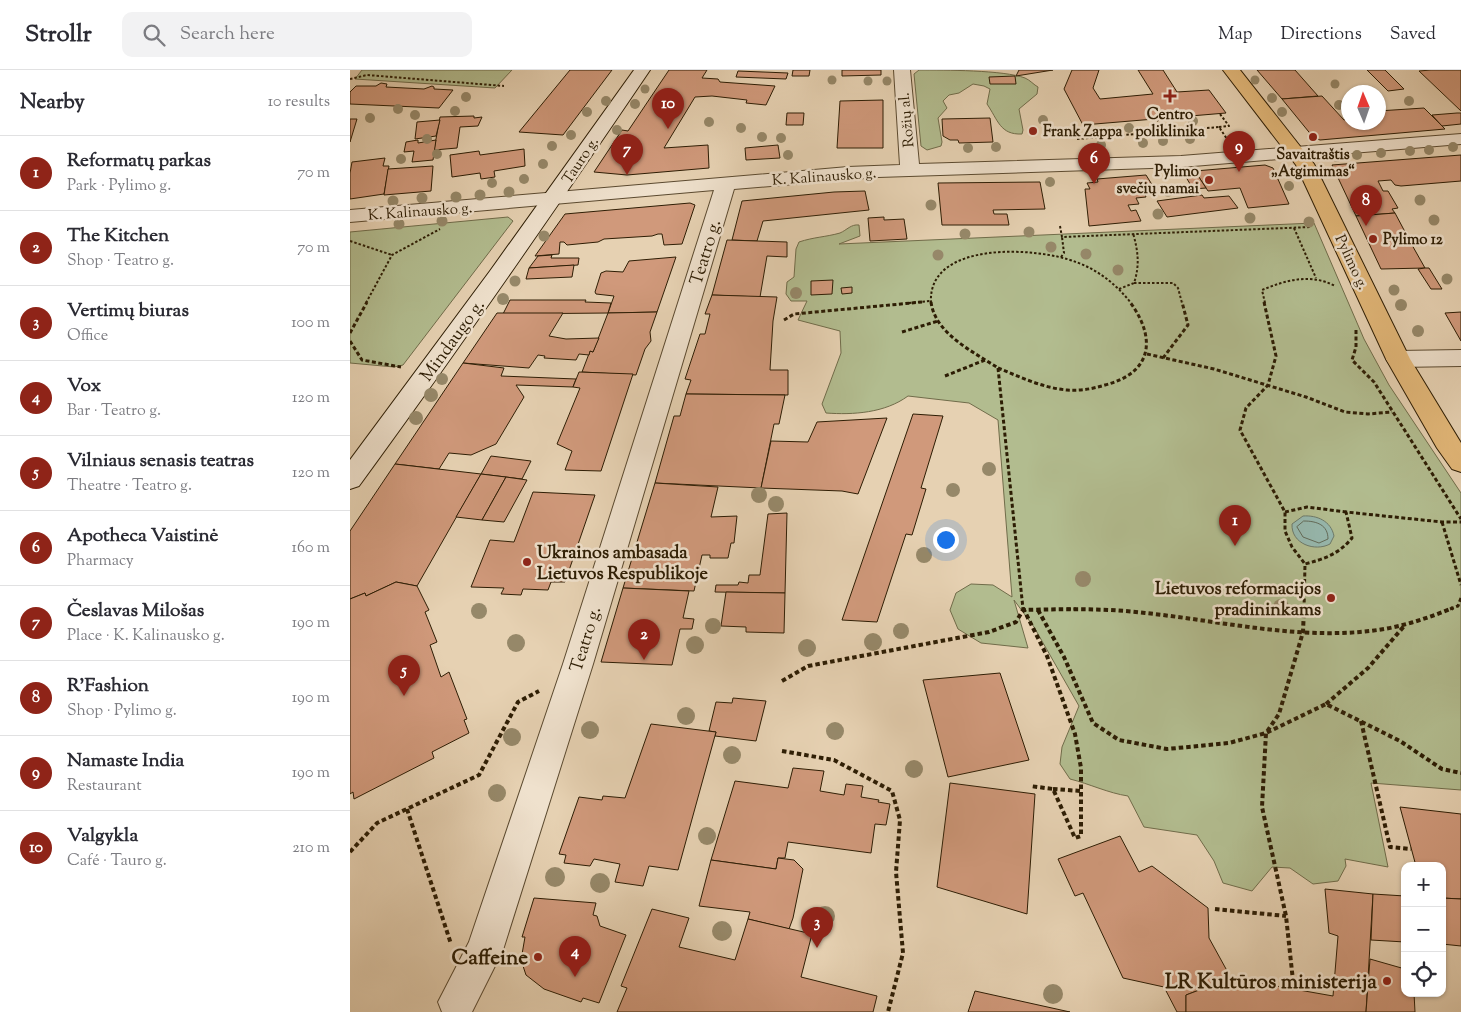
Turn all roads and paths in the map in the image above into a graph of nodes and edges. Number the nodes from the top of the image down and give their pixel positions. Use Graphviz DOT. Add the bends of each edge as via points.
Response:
graph roads {
  1 [pos="642,70"];
  2 [pos="902,70"];
  3 [pos="1231,70"];
  4 [pos="350,79"];
  5 [pos="504,86"];
  6 [pos="1220,114"];
  7 [pos="1157,119"];
  8 [pos="1219,127"];
  9 [pos="1165,131"];
  10 [pos="1077,139"];
  11 [pos="1461,139"];
  12 [pos="1299,153"];
  13 [pos="1239,157"];
  14 [pos="910,169"];
  15 [pos="726,184"];
  16 [pos="552,200"];
  17 [pos="480,206"];
  18 [pos="350,216"];
  19 [pos="1060,226"];
  20 [pos="1335,226"];
  21 [pos="1294,228"];
  22 [pos="1133,233"];
  23 [pos="1062,236"];
  24 [pos="350,241"];
  25 [pos="392,255"];
  26 [pos="1061,257"];
  27 [pos="1316,278"];
  28 [pos="1134,283"];
  29 [pos="1119,289"];
  30 [pos="1338,293"];
  31 [pos="930,301"];
  32 [pos="784,320"];
  33 [pos="938,321"];
  34 [pos="1353,323"];
  35 [pos="902,332"];
  36 [pos="350,333"];
  37 [pos="350,341"];
  38 [pos="1146,354"];
  39 [pos="1163,358"];
  40 [pos="1461,358"];
  41 [pos="1398,359"];
  42 [pos="986,360"];
  43 [pos="998,368"];
  44 [pos="430,371"];
  45 [pos="945,376"];
  46 [pos="1268,385"];
  47 [pos="1392,412"];
  48 [pos="1461,462"];
  49 [pos="350,479"];
  50 [pos="1285,512"];
  51 [pos="1346,512"];
  52 [pos="1461,520"];
  53 [pos="1442,522"];
  54 [pos="1305,564"];
  55 [pos="1461,585"];
  56 [pos="1461,598"];
  57 [pos="1022,610"];
  58 [pos="1038,610"];
  59 [pos="1406,625"];
  60 [pos="1303,632"];
  61 [pos="573,680"];
  62 [pos="782,681"];
  63 [pos="1326,704"];
  64 [pos="1361,720"];
  65 [pos="1266,733"];
  66 [pos="782,750"];
  67 [pos="1461,773"];
  68 [pos="1030,786"];
  69 [pos="1053,789"];
  70 [pos="1081,790"];
  71 [pos="407,810"];
  72 [pos="1411,849"];
  73 [pos="350,852"];
  74 [pos="1215,909"];
  75 [pos="1286,916"];
  76 [pos="451,947"];
  77 [pos="1294,990"];
  78 [pos="458,1002"];
  79 [pos="888,1012"];
  1 -- 16 [label="street, Tauro g."];
  2 -- 14 [label="street, Rožių al."];
  3 -- 12 [label="main road, Pylimo g."];
  4 -- 5 [label="path" via="367,75"];
  6 -- 8 [label="path" via="1230,126"];
  7 -- 9 [label="path"];
  8 -- 9 [label="path"];
  8 -- 13 [label="path"];
  9 -- 10 [label="path"];
  11 -- 12 [label="street, K. Kalinausko g."];
  12 -- 13 [label="street, K. Kalinausko g."];
  12 -- 20 [label="main road, Pylimo g."];
  13 -- 14 [label="street, K. Kalinausko g." via="1087,166"];
  14 -- 15 [label="street, K. Kalinausko g."];
  15 -- 16 [label="street, K. Kalinausko g."];
  15 -- 61 [label="street, Teatro g."];
  16 -- 17 [label="street, K. Kalinausko g."];
  16 -- 44 [label="street, Mindaugo g."];
  17 -- 18 [label="street, K. Kalinausko g."];
  17 -- 25 [label="path"];
  19 -- 23 [label="path"];
  20 -- 21 [label="path"];
  20 -- 41 [label="main road, Pylimo g."];
  21 -- 22 [label="path"];
  21 -- 27 [label="path"];
  22 -- 23 [label="path"];
  22 -- 28 [label="path" via="1140,258"];
  23 -- 26 [label="path" via="1064,252"];
  24 -- 25 [label="path"];
  25 -- 36 [label="path"];
  26 -- 29 [label="path" via="1102,275"];
  26 -- 31 [label="path" via="1010,252 966,258 938,276 931,285"];
  27 -- 30 [label="path" via="1334,285"];
  27 -- 46 [label="path" via="1281,281 1262,290 1276,356"];
  28 -- 29 [label="path"];
  28 -- 39 [label="path" via="1173,283 1178,288 1188,325"];
  29 -- 38 [label="path" via="1134,307 1142,324"];
  31 -- 32 [label="path" via="794,314"];
  31 -- 33 [label="path"];
  33 -- 35 [label="path"];
  33 -- 42 [label="path" via="951,335"];
  34 -- 47 [label="path" via="1356,347 1352,360 1374,382"];
  37 -- 44 [label="path" via="362,360"];
  38 -- 39 [label="path"];
  38 -- 43 [label="path" via="1135,372 1094,388 1070,390 1039,384"];
  39 -- 46 [label="path"];
  40 -- 41 [label="street"];
  41 -- 48 [label="main road, Pylimo g."];
  42 -- 43 [label="path"];
  42 -- 45 [label="path"];
  43 -- 57 [label="path"];
  44 -- 49 [label="street, Mindaugo g."];
  46 -- 47 [label="path" via="1345,412"];
  46 -- 50 [label="path" via="1246,408 1240,430"];
  47 -- 52 [label="path"];
  50 -- 51 [label="path" via="1306,507"];
  50 -- 54 [label="path" via="1285,531"];
  51 -- 53 [label="path"];
  51 -- 54 [label="path" via="1352,538 1344,548 1327,559"];
  52 -- 53 [label="path"];
  53 -- 55 [label="path"];
  54 -- 60 [label="path"];
  56 -- 59 [label="path" via="1458,606 1446,612"];
  57 -- 58 [label="path"];
  57 -- 62 [label="path" via="1016,622 989,632 808,666"];
  57 -- 70 [label="path" via="1047,656 1075,734"];
  58 -- 60 [label="path" via="1145,613"];
  58 -- 65 [label="path" via="1064,657 1093,723 1119,740 1167,749 1230,743"];
  59 -- 60 [label="path" via="1356,632"];
  59 -- 63 [label="path" via="1387,651"];
  60 -- 65 [label="path" via="1278,714"];
  61 -- 71 [label="path" via="546,688 518,702 479,776"];
  61 -- 78 [label="street, Teatro g." via="485,950"];
  63 -- 64 [label="path"];
  63 -- 65 [label="path"];
  64 -- 67 [label="path" via="1442,769"];
  64 -- 72 [label="path" via="1390,847"];
  65 -- 75 [label="path" via="1262,807"];
  66 -- 79 [label="path" via="834,760 892,792 900,820 896,872 903,953"];
  68 -- 69 [label="path"];
  69 -- 70 [label="path"];
  69 -- 70 [label="path" via="1075,838 1081,836"];
  71 -- 73 [label="path" via="377,823"];
  71 -- 76 [label="path"];
  74 -- 75 [label="path"];
  75 -- 77 [label="path"];
}
